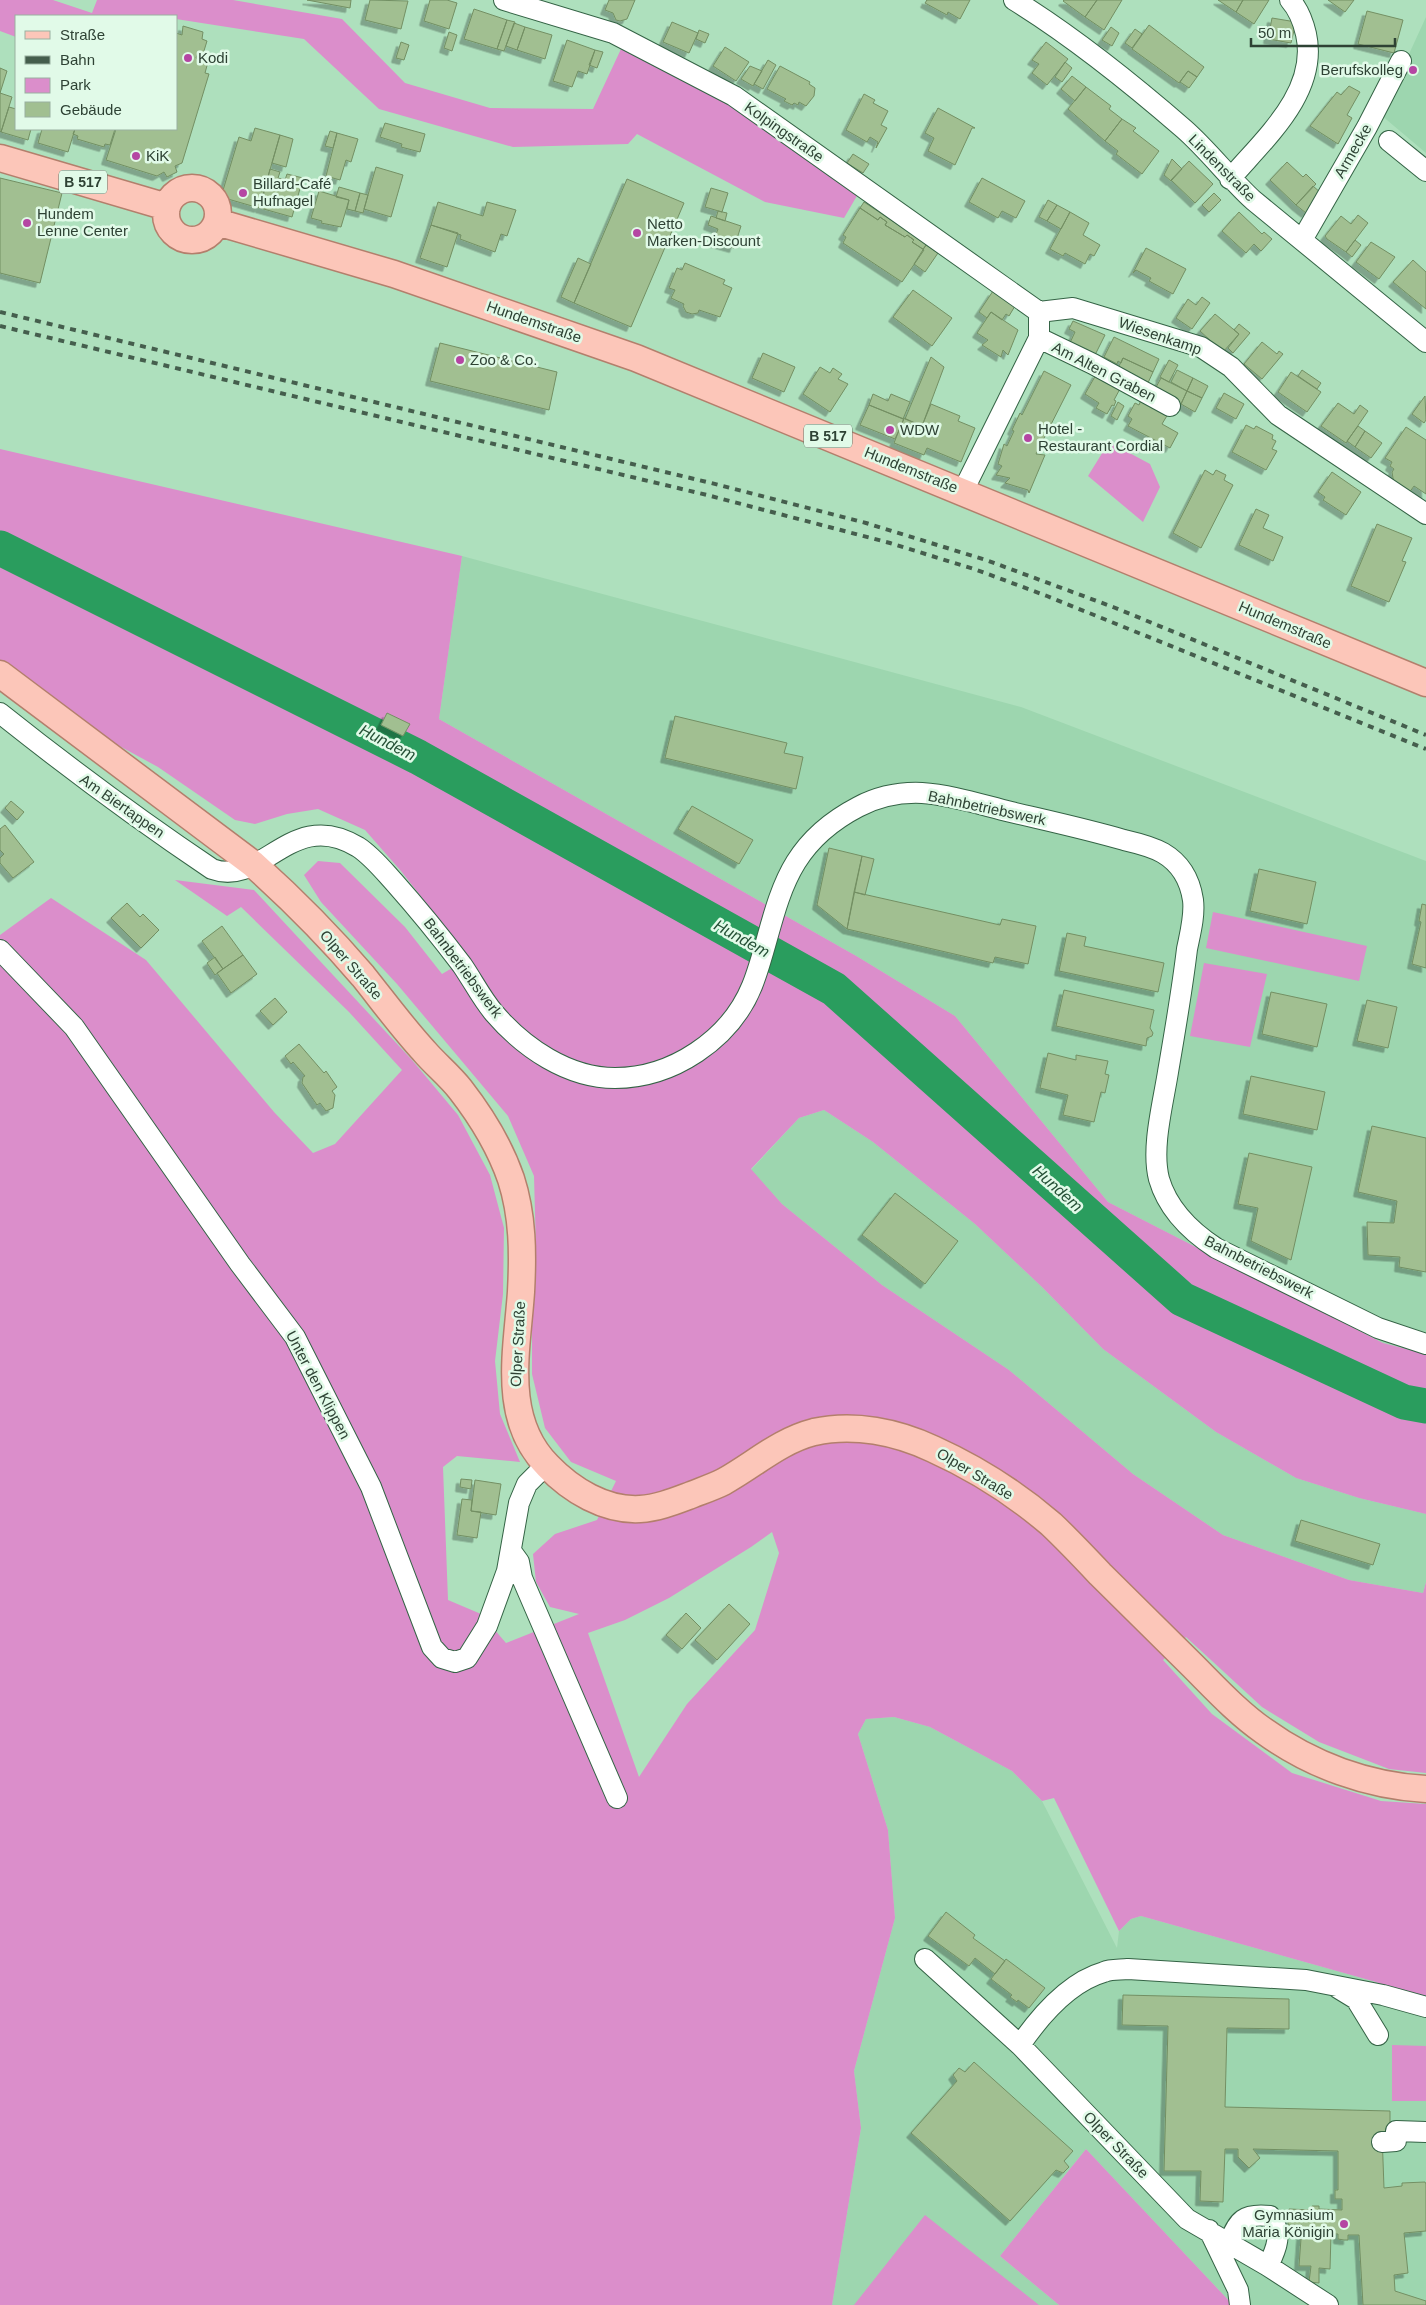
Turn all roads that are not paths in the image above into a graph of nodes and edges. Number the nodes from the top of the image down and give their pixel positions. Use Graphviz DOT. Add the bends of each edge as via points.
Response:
graph roads {
  1 [pos="504,0"];
  2 [pos="1014,0"];
  3 [pos="1290,0"];
  4 [pos="1401,60"];
  5 [pos="1389,141"];
  6 [pos="0,158"];
  7 [pos="1426,171"];
  8 [pos="1230,179"];
  9 [pos="167,207"];
  10 [pos="217,222"];
  11 [pos="1302,240"];
  12 [pos="1039,312"];
  13 [pos="1038,338"];
  14 [pos="1426,342"];
  15 [pos="1170,406"];
  16 [pos="963,491"];
  17 [pos="1426,514"];
  18 [pos="0,674"];
  19 [pos="1426,683"];
  20 [pos="0,713"];
  21 [pos="253,864"];
  22 [pos="0,950"];
  23 [pos="1426,1344"];
  24 [pos="546,1465"];
  25 [pos="511,1551"];
  26 [pos="1426,1789"];
  27 [pos="617,1798"];
  28 [pos="925,1959"];
  29 [pos="1332,1984"];
  30 [pos="1426,2007"];
  31 [pos="1378,2034"];
  32 [pos="1020,2045"];
  33 [pos="1426,2132"];
  34 [pos="1382,2142"];
  35 [pos="1209,2230"];
  36 [pos="1230,2243"];
  37 [pos="1268,2266"];
  38 [pos="1240,2305"];
  39 [pos="1328,2305"];
  1 -- 12 [label="street, Kolpingstraße" via="613,33 734,96"];
  2 -- 8 [label="street, Lindenstraße" via="1055,25 1185,130"];
  3 -- 8 [label="street" via="1302,19 1307,39 1306,75 1286,112"];
  4 -- 11 [label="street, Armecke"];
  5 -- 7 [label="street"];
  6 -- 9 [label="main road, B 517"];
  8 -- 11 [label="street, Lindenstraße"];
  9 -- 10 [label="main road" via="167,224 185,240 193,241 208,235"];
  9 -- 10 [label="main road" via="170,200 183,190 200,189 213,198"];
  10 -- 16 [label="main road, Hundemstraße / B 517" via="386,271 606,346"];
  11 -- 14 [label="street, Lindenstraße"];
  12 -- 13 [label="street"];
  12 -- 17 [label="street, Wiesenkamp" via="1072,308 1201,347 1231,368 1278,416"];
  13 -- 15 [label="street, Am Alten Graben"];
  13 -- 16 [label="street"];
  16 -- 19 [label="main road, Hundemstraße / B 517"];
  18 -- 21 [label="main road, Olper Straße"];
  20 -- 21 [label="street, Am Biertappen" via="79,777 212,869 230,872"];
  21 -- 23 [label="street, Bahnbetriebswerk" via="299,838 316,834 340,838 360,848 374,859 422,913 494,1013 521,1040 545,1058 574,1072 613,1078 648,1074 684,1060 711,1043 751,988 779,900 796,862 817,836 868,802 892,795 920,793 1097,832 1154,848 1182,868 1193,902 1159,1131 1156,1164 1166,1196 1179,1217 1216,1248 1378,1328"];
  21 -- 24 [label="main road, Olper Straße" via="305,912 424,1052 458,1086 484,1122 504,1160 517,1199 522,1248 515,1401 524,1433"];
  22 -- 25 [label="street, Unter den Klippen" via="74,1027 295,1337 371,1487 432,1647 442,1658 455,1662 467,1658 487,1626"];
  24 -- 25 [label="street, Unter den Klippen" via="527,1484 519,1503"];
  24 -- 26 [label="main road, Olper Straße" via="584,1495 604,1503 640,1509 669,1503 721,1483 779,1445 814,1432 839,1428 866,1430 893,1434 925,1445 983,1475 1050,1523 1216,1690 1264,1731 1314,1760 1356,1778"];
  25 -- 27 [label="street" via="519,1562 522,1578"];
  28 -- 32 [label="street, Olper Straße"];
  29 -- 30 [label="street"];
  29 -- 31 [label="street" via="1356,1999"];
  29 -- 32 [label="street" via="1128,1969 1104,1972 1057,2000"];
  32 -- 35 [label="street, Olper Straße" via="1188,2219"];
  33 -- 34 [label="street" via="1396,2131 1396,2141"];
  35 -- 36 [label="street, Olper Straße"];
  35 -- 38 [label="street" via="1238,2290"];
  36 -- 37 [label="street, Olper Straße"];
  36 -- 37 [label="street" via="1237,2225 1246,2217 1270,2216 1279,2239"];
  37 -- 39 [label="street, Olper Straße"];
}
